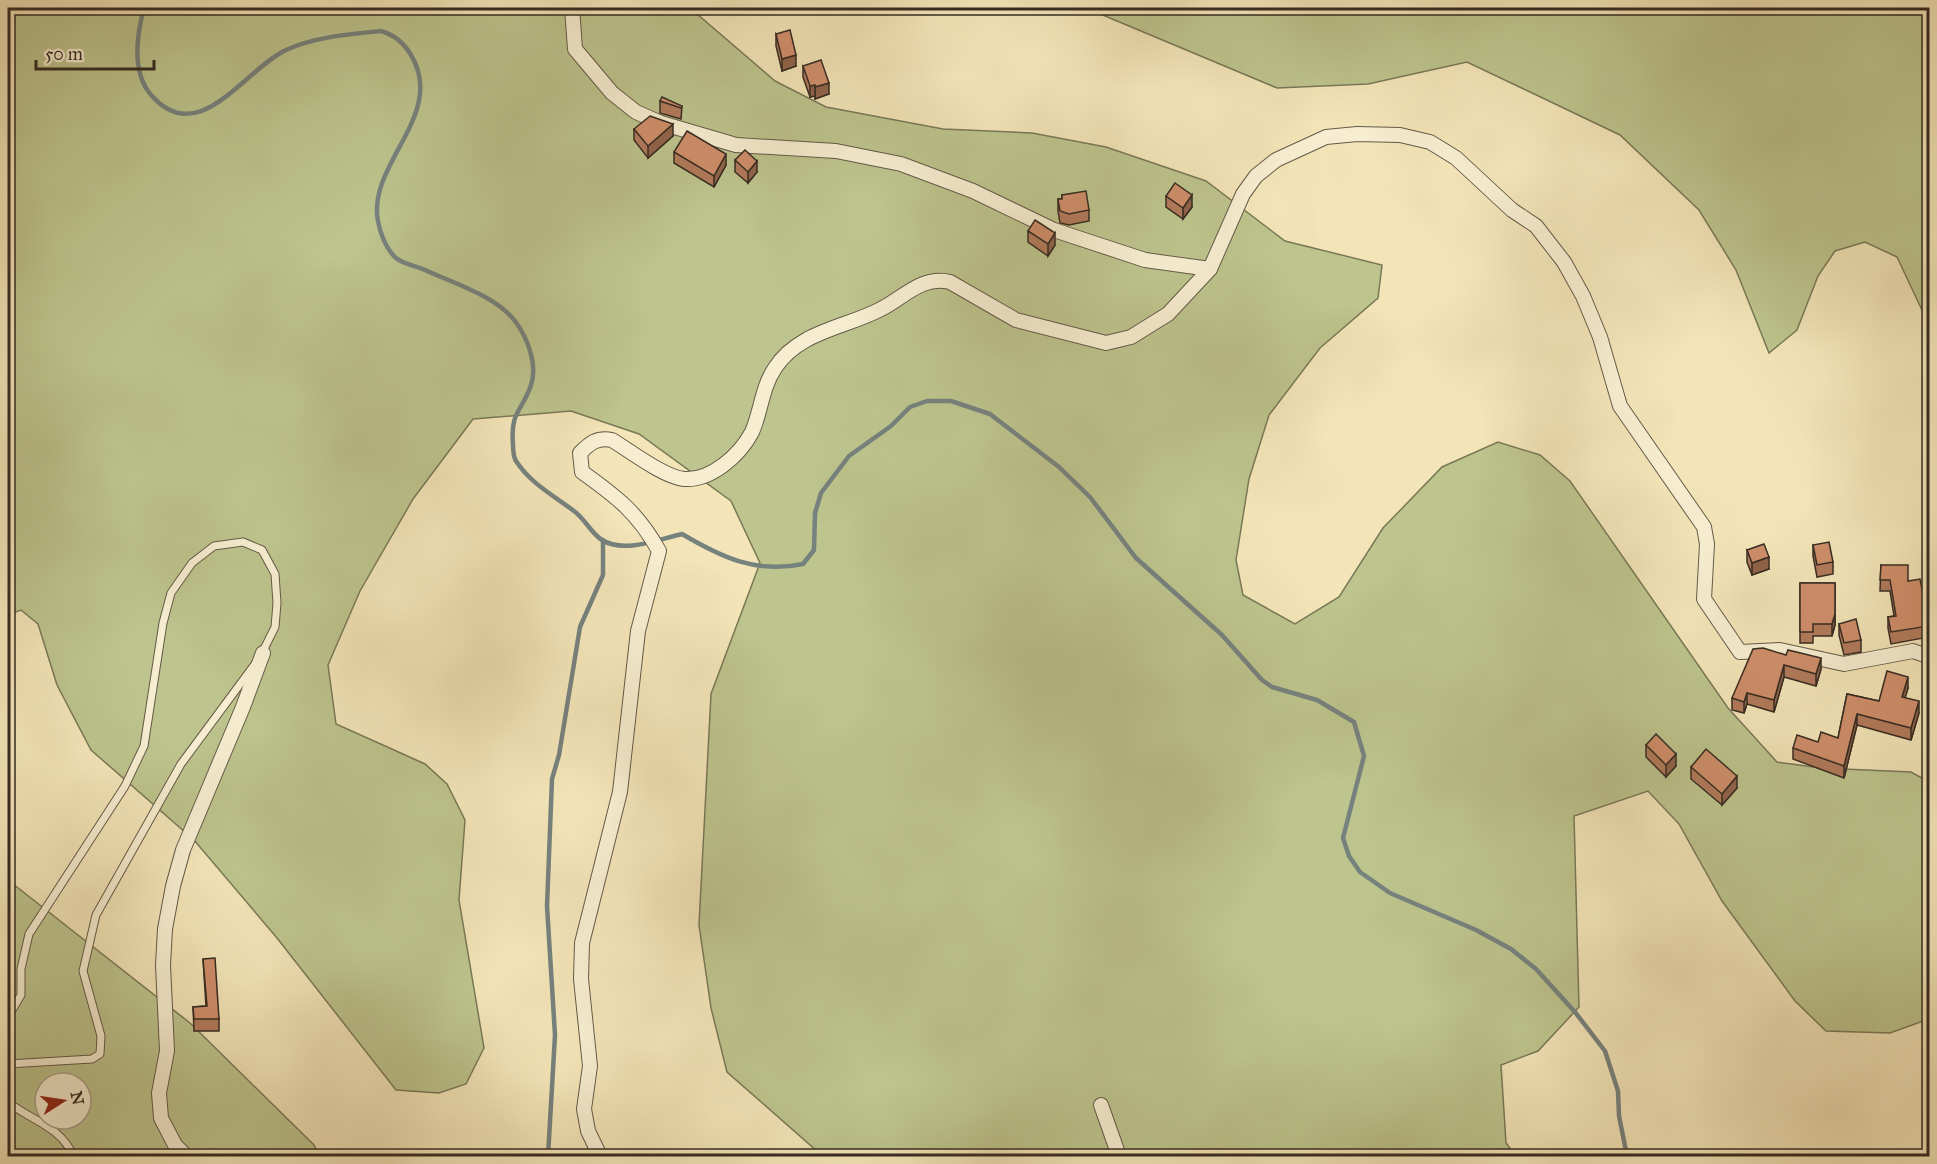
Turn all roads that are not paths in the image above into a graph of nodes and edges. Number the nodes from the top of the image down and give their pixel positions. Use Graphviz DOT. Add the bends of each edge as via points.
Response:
graph roads {
  1 [pos="572,8"];
  2 [pos="1210,269"];
  3 [pos="263,653"];
  4 [pos="1929,657"];
  5 [pos="8,1017"];
  6 [pos="8,1064"];
  7 [pos="8,1102"];
  8 [pos="1101,1105"];
  9 [pos="73,1156"];
  10 [pos="186,1156"];
  11 [pos="600,1156"];
  12 [pos="1119,1156"];
  1 -- 2 [label="street" via="575,49 612,93 636,112 661,123 736,145 836,151 901,164 973,191 1064,233 1145,260"];
  2 -- 4 [label="street" via="1243,194 1256,176 1276,160 1326,137 1400,135 1430,142 1456,158 1512,210 1536,226 1564,262 1584,296 1620,406 1704,527 1704,599 1740,652 1780,650 1844,664 1913,651"];
  2 -- 11 [label="street" via="1168,314 1131,338 1106,343 1016,320 950,282 940,280 915,287 882,309 823,330 795,347 775,368 752,432 735,456 718,470 685,479 670,475 612,440 602,438 580,453 582,472 625,502 645,524 659,551 639,631 620,792 582,943 581,979 591,1066 584,1109 588,1131"];
  3 -- 5 [label="lane" via="275,627 275,574 262,550 243,542 214,546 192,563 171,593 144,746 125,786 28,934 21,995"];
  3 -- 6 [label="lane" via="181,764 96,915 83,971 101,1036 100,1054 92,1059"];
  3 -- 10 [label="street" via="183,850 165,929 167,1051 159,1092 161,1118 175,1145"];
  7 -- 9 [label="lane" via="52,1130 68,1144"];
  8 -- 12 [label="street"];
}
